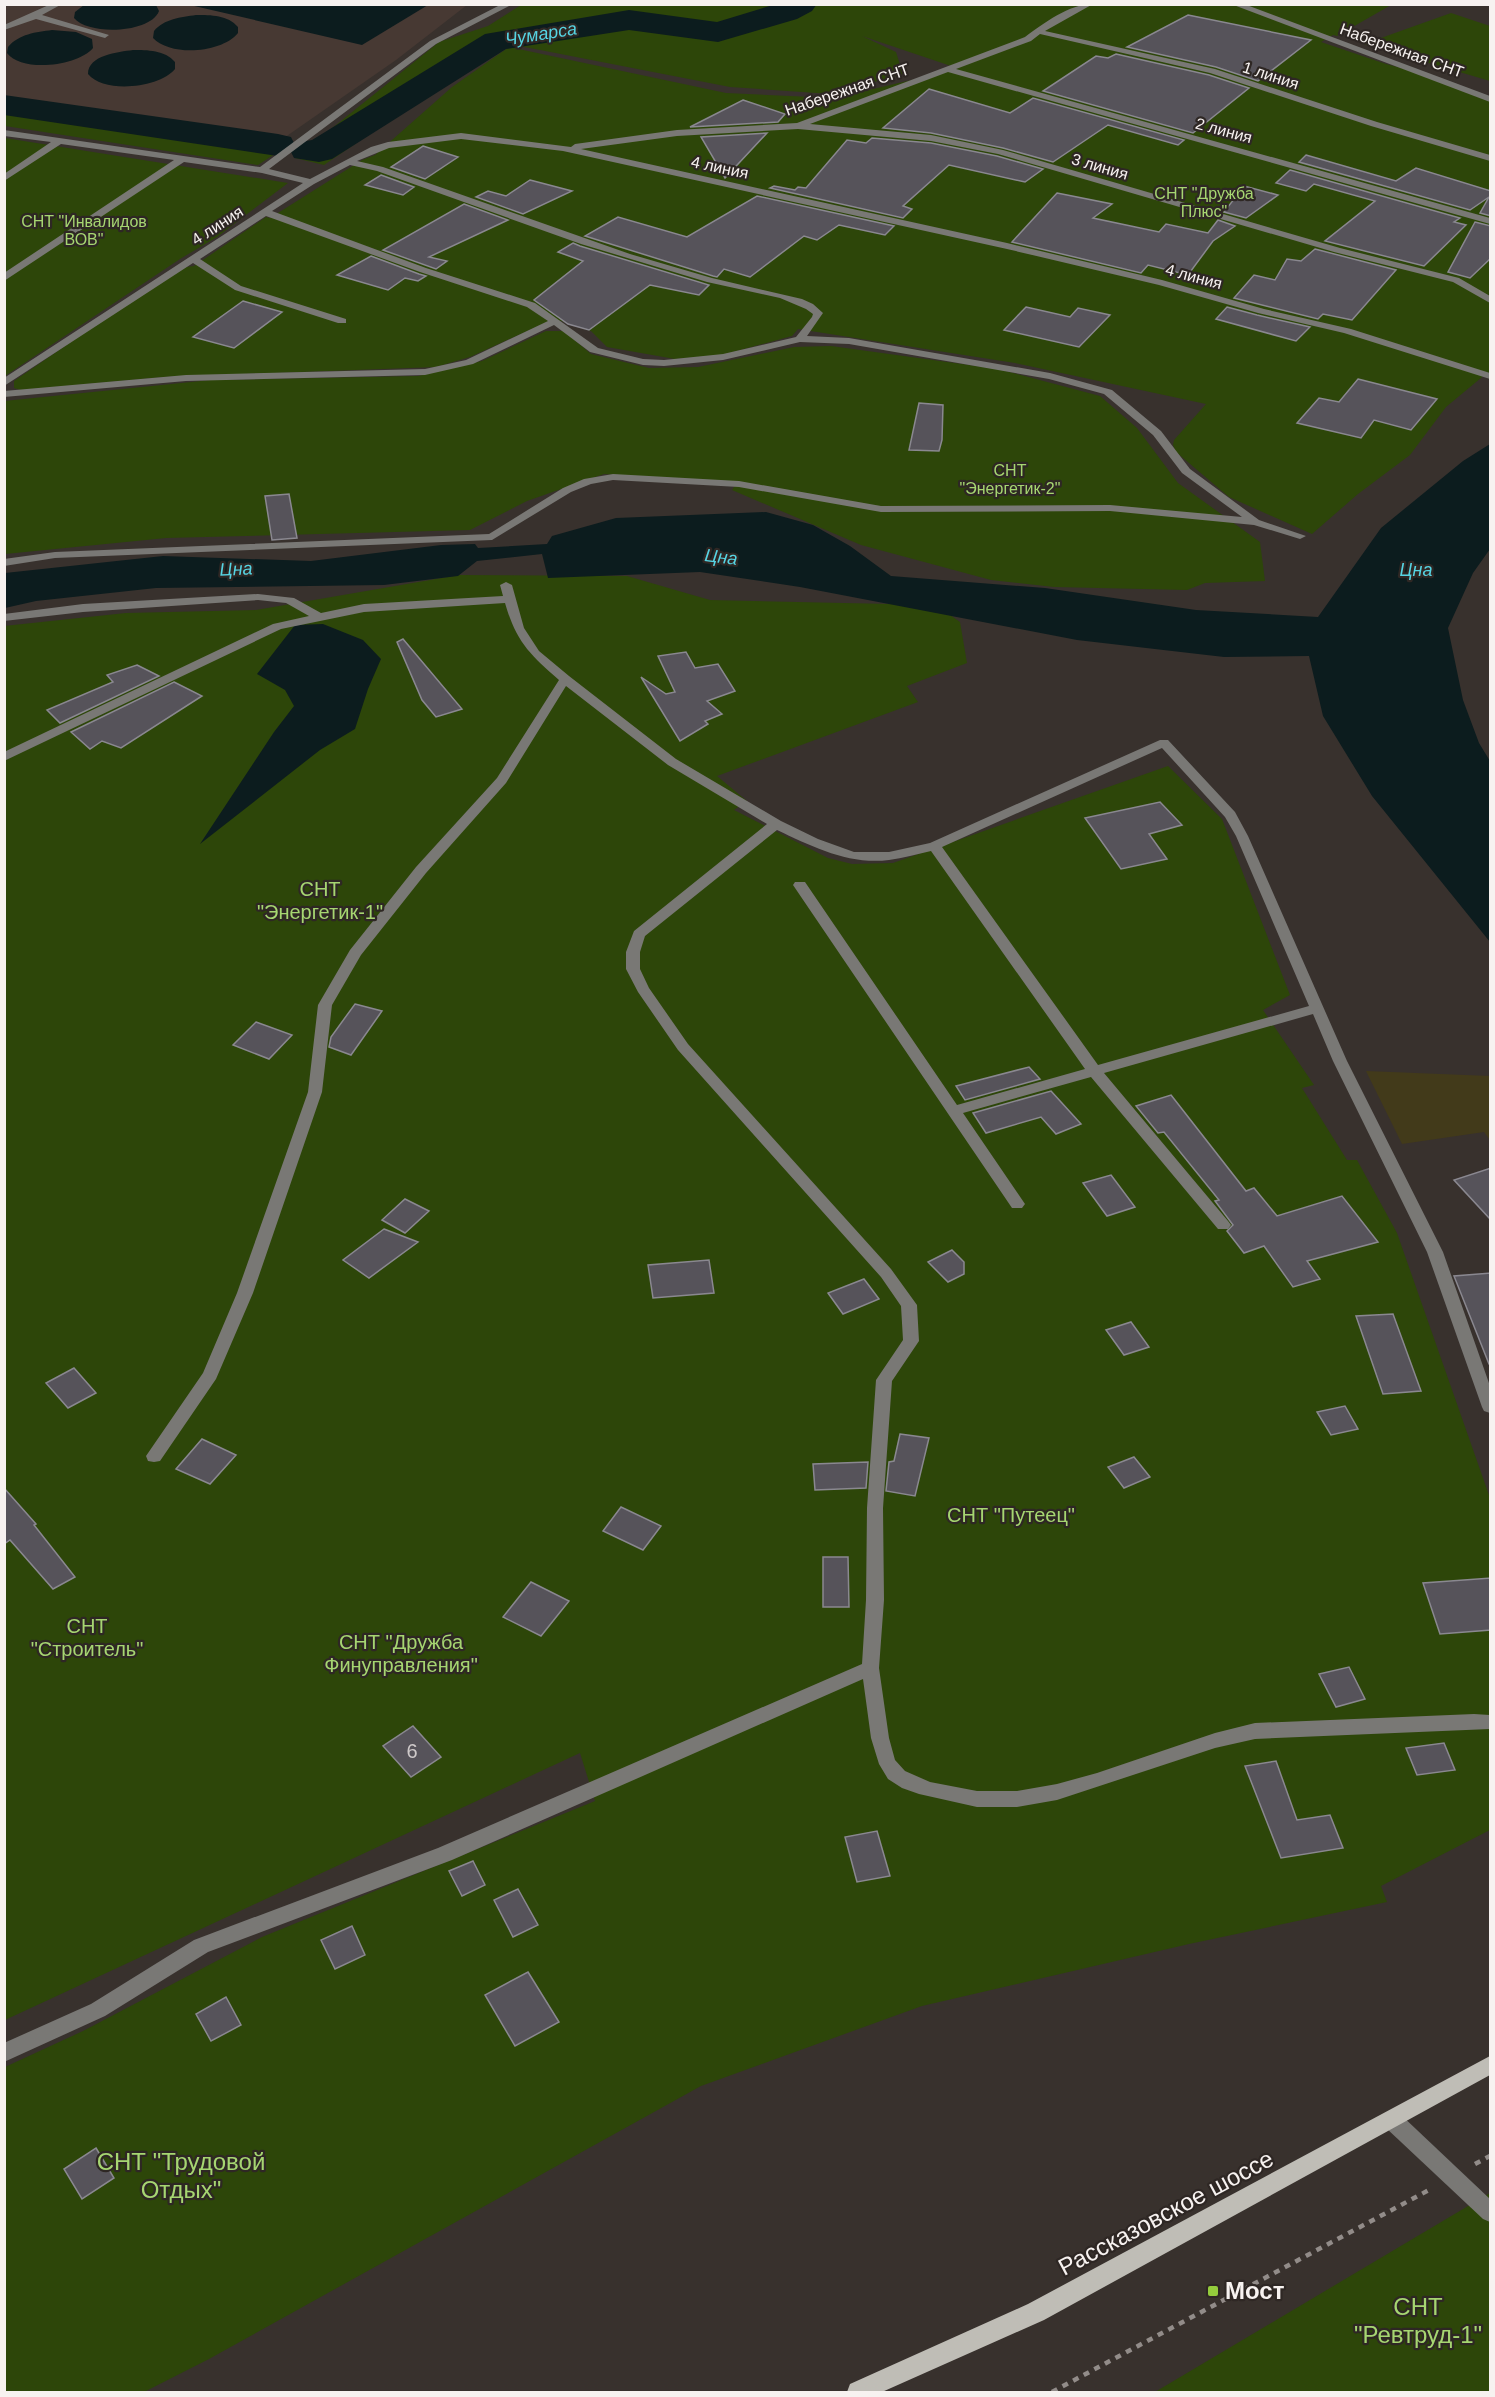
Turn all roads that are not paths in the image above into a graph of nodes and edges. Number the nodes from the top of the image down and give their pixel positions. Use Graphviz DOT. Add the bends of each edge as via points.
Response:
graph roads {
  1 [pos="58,4"];
  2 [pos="509,4"];
  3 [pos="1089,4"];
  4 [pos="1235,4"];
  5 [pos="35,16"];
  6 [pos="4,28"];
  7 [pos="1040,32"];
  8 [pos="105,35"];
  9 [pos="949,70"];
  10 [pos="1491,99"];
  11 [pos="798,126"];
  12 [pos="4,133"];
  13 [pos="58,142"];
  14 [pos="563,148"];
  15 [pos="1491,158"];
  16 [pos="182,159"];
  17 [pos="347,162"];
  18 [pos="262,170"];
  19 [pos="4,178"];
  20 [pos="311,182"];
  21 [pos="265,212"];
  22 [pos="1491,221"];
  23 [pos="193,259"];
  24 [pos="4,278"];
  25 [pos="1491,300"];
  26 [pos="342,321"];
  27 [pos="555,321"];
  28 [pos="800,339"];
  29 [pos="1491,376"];
  30 [pos="4,383"];
  31 [pos="4,393"];
  32 [pos="1255,522"];
  33 [pos="1300,536"];
  34 [pos="4,563"];
  35 [pos="318,617"];
  36 [pos="4,618"];
  37 [pos="565,679"];
  38 [pos="4,757"];
  39 [pos="776,824"];
  40 [pos="934,846"];
  41 [pos="800,885"];
  42 [pos="1318,1008"];
  43 [pos="1095,1072"];
  44 [pos="954,1111"];
  45 [pos="1017,1204"];
  46 [pos="1223,1225"];
  47 [pos="1491,1407"];
  48 [pos="154,1456"];
  49 [pos="870,1668"];
  50 [pos="1491,1722"];
  51 [pos="4,2053"];
  52 [pos="1491,2066"];
  53 [pos="1392,2120"];
  54 [pos="1491,2212"];
  55 [pos="858,2392"];
  1 -- 5 [label="lane"];
  2 -- 18 [label="lane" via="424,47"];
  3 -- 7 [label="lane, Набережная СНТ"];
  4 -- 10 [label="lane, Набережная СНТ"];
  5 -- 6 [label="lane"];
  5 -- 8 [label="lane"];
  7 -- 9 [label="lane, Набережная СНТ"];
  7 -- 15 [label="lane, 1 линия" via="1212,71"];
  9 -- 11 [label="lane, Набережная СНТ"];
  9 -- 22 [label="lane, 2 линия"];
  11 -- 14 [label="lane, Набережная СНТ" via="677,133"];
  11 -- 25 [label="lane, 3 линия" via="931,138 1000,152 1337,250 1455,280"];
  12 -- 13 [label="lane"];
  13 -- 16 [label="lane"];
  13 -- 19 [label="lane"];
  14 -- 17 [label="lane, 4 линия" via="461,136 438,137 388,145"];
  14 -- 29 [label="lane, 4 линия" via="1162,283 1347,331"];
  16 -- 18 [label="lane"];
  16 -- 24 [label="lane"];
  17 -- 20 [label="lane, 4 линия"];
  17 -- 28 [label="lane" via="380,169 597,248 805,302 818,313"];
  18 -- 20 [label="lane"];
  20 -- 21 [label="lane, 4 линия"];
  21 -- 23 [label="lane, 4 линия"];
  21 -- 27 [label="lane" via="531,305"];
  23 -- 26 [label="lane" via="238,288"];
  23 -- 30 [label="lane, 4 линия"];
  27 -- 28 [label="lane" via="594,350 643,362 723,357"];
  27 -- 31 [label="lane" via="469,362 425,372 186,378"];
  28 -- 32 [label="lane" via="849,341 1050,376 1108,392 1157,433 1186,471"];
  32 -- 33 [label="lane"];
  32 -- 34 [label="lane" via="1110,508 881,509 739,484 613,477 567,490 492,537 55,555"];
  35 -- 36 [label="lane" via="300,602 258,597 83,608"];
  35 -- 37 [label="lane" via="508,592 518,628 535,653"];
  35 -- 38 [label="lane" via="277,626"];
  37 -- 39 [label="lane" via="672,762"];
  37 -- 48 [label="lane" via="502,780 421,870 355,953 325,1005 315,1092 245,1293 210,1375"];
  39 -- 40 [label="lane" via="853,856 889,856"];
  39 -- 49 [label="lane" via="639,934 633,969 683,1047 886,1273 909,1305 911,1341 884,1380"];
  40 -- 42 [label="lane" via="1164,743 1230,815"];
  40 -- 43 [label="lane"];
  41 -- 44 [label="lane"];
  42 -- 43 [label="lane"];
  42 -- 47 [label="lane" via="1435,1252"];
  43 -- 44 [label="lane"];
  43 -- 46 [label="lane"];
  44 -- 45 [label="lane"];
  49 -- 50 [label="lane" via="883,1753 893,1772 911,1784 952,1796 995,1801 1101,1781 1256,1731"];
  49 -- 51 [label="lane" via="445,1854 201,1947 98,2010"];
  52 -- 53 [label="main road, Рассказовское шоссе"];
  53 -- 54 [label="lane"];
  53 -- 55 [label="main road, Рассказовское шоссе" via="1036,2312"];
}
